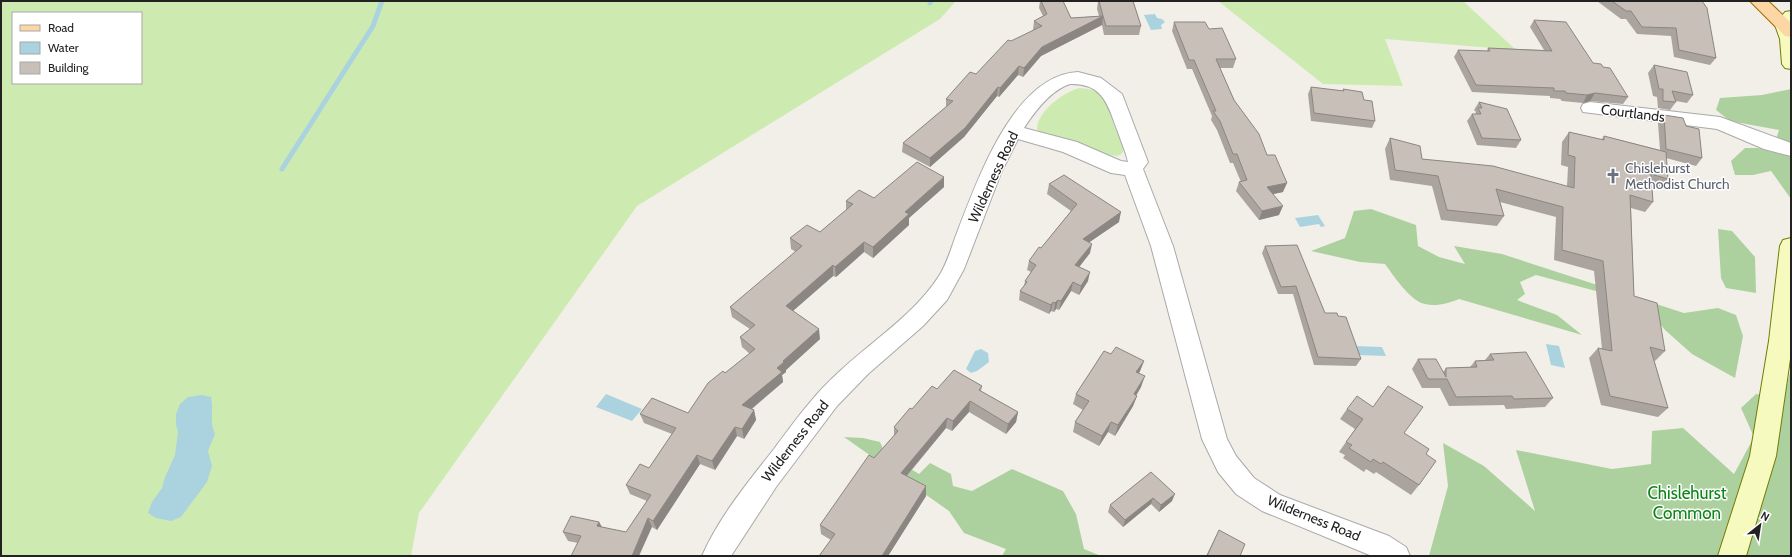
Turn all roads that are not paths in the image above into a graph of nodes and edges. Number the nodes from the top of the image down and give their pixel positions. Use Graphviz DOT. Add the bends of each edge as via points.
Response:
graph roads {
  1 [pos="1758,1"];
  2 [pos="1788,24"];
  3 [pos="1791,64"];
  4 [pos="1590,108"];
  5 [pos="1013,131"];
  6 [pos="1791,150"];
  7 [pos="1134,169"];
  8 [pos="1791,246"];
  9 [pos="716,556"];
  10 [pos="1396,556"];
  11 [pos="1732,556"];
  1 -- 2 [label="main road"];
  2 -- 3 [label="main road"];
  4 -- 6 [label="street, Courtlands" via="1720,123"];
  5 -- 7 [label="street" via="1070,147 1118,168"];
  5 -- 7 [label="street, Wilderness Road" via="1028,110 1052,86 1068,78 1087,79 1109,91 1115,98 1138,162"];
  5 -- 9 [label="street, Wilderness Road" via="988,181 948,279 932,301 828,399 765,479"];
  7 -- 10 [label="street, Wilderness Road" via="1162,246 1215,439 1227,464 1245,486 1271,503 1380,545"];
  8 -- 11 [label="main road" via="1782,341 1763,456"];
}
